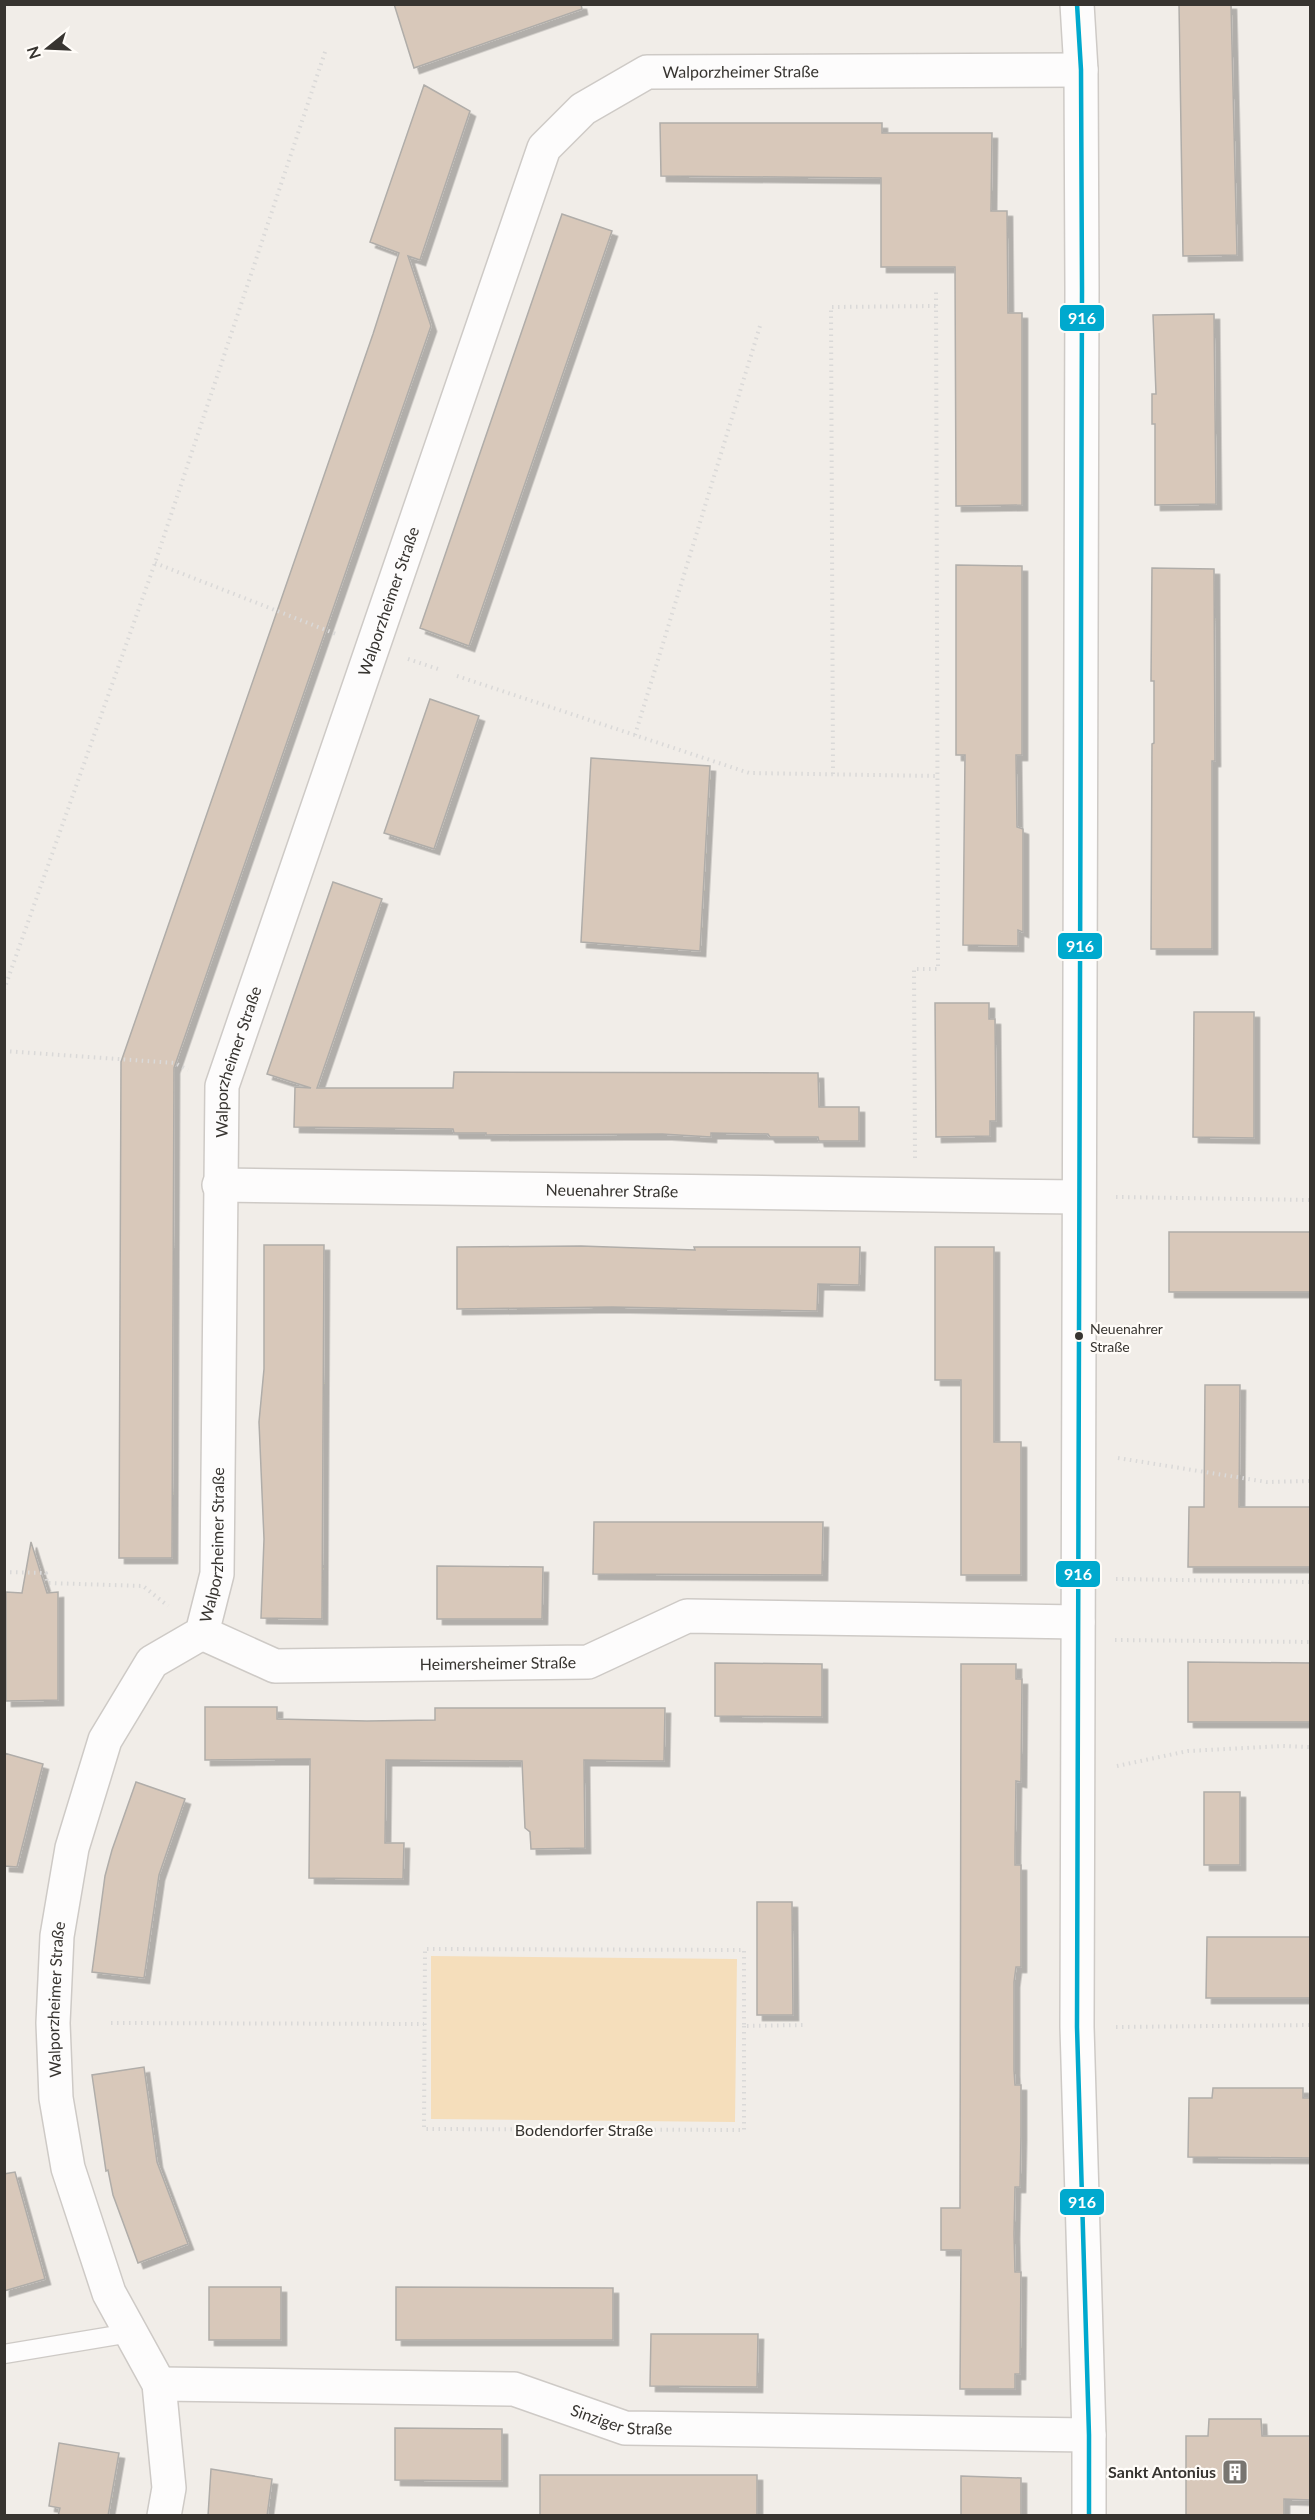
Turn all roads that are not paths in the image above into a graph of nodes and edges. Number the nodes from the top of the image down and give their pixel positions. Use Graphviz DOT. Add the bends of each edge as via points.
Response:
graph roads {
  1 [pos="1077,4"];
  2 [pos="1081,70"];
  3 [pos="219,1185"];
  4 [pos="1078,1197"];
  5 [pos="1078,1631"];
  6 [pos="201,1633"];
  7 [pos="130,2333"];
  8 [pos="4,2354"];
  9 [pos="159,2384"];
  10 [pos="1089,2435"];
  11 [pos="164,2516"];
  12 [pos="1089,2516"];
  1 -- 2 [label="street"];
  2 -- 3 [label="street, Walporzheimer Straße" via="647,72 583,109 544,148 222,1086"];
  2 -- 4 [label="street"];
  3 -- 4 [label="street, Neuenahrer Straße"];
  3 -- 6 [label="street, Walporzheimer Straße" via="217,1574"];
  4 -- 5 [label="street"];
  5 -- 6 [label="street, Heimersheimer Straße" via="687,1616 588,1662 275,1666"];
  5 -- 10 [label="street" via="1077,2027"];
  6 -- 7 [label="street, Walporzheimer Straße" via="152,1662 105,1740 72,1848 57,1936 53,2023 56,2098 68,2168 109,2293"];
  7 -- 8 [label="lane"];
  7 -- 9 [label="street, Walporzheimer Straße"];
  9 -- 10 [label="street, Sinziger Straße" via="513,2389 626,2428"];
  9 -- 11 [label="street, Walporzheimer Straße" via="169,2488"];
  10 -- 12 [label="street"];
}
